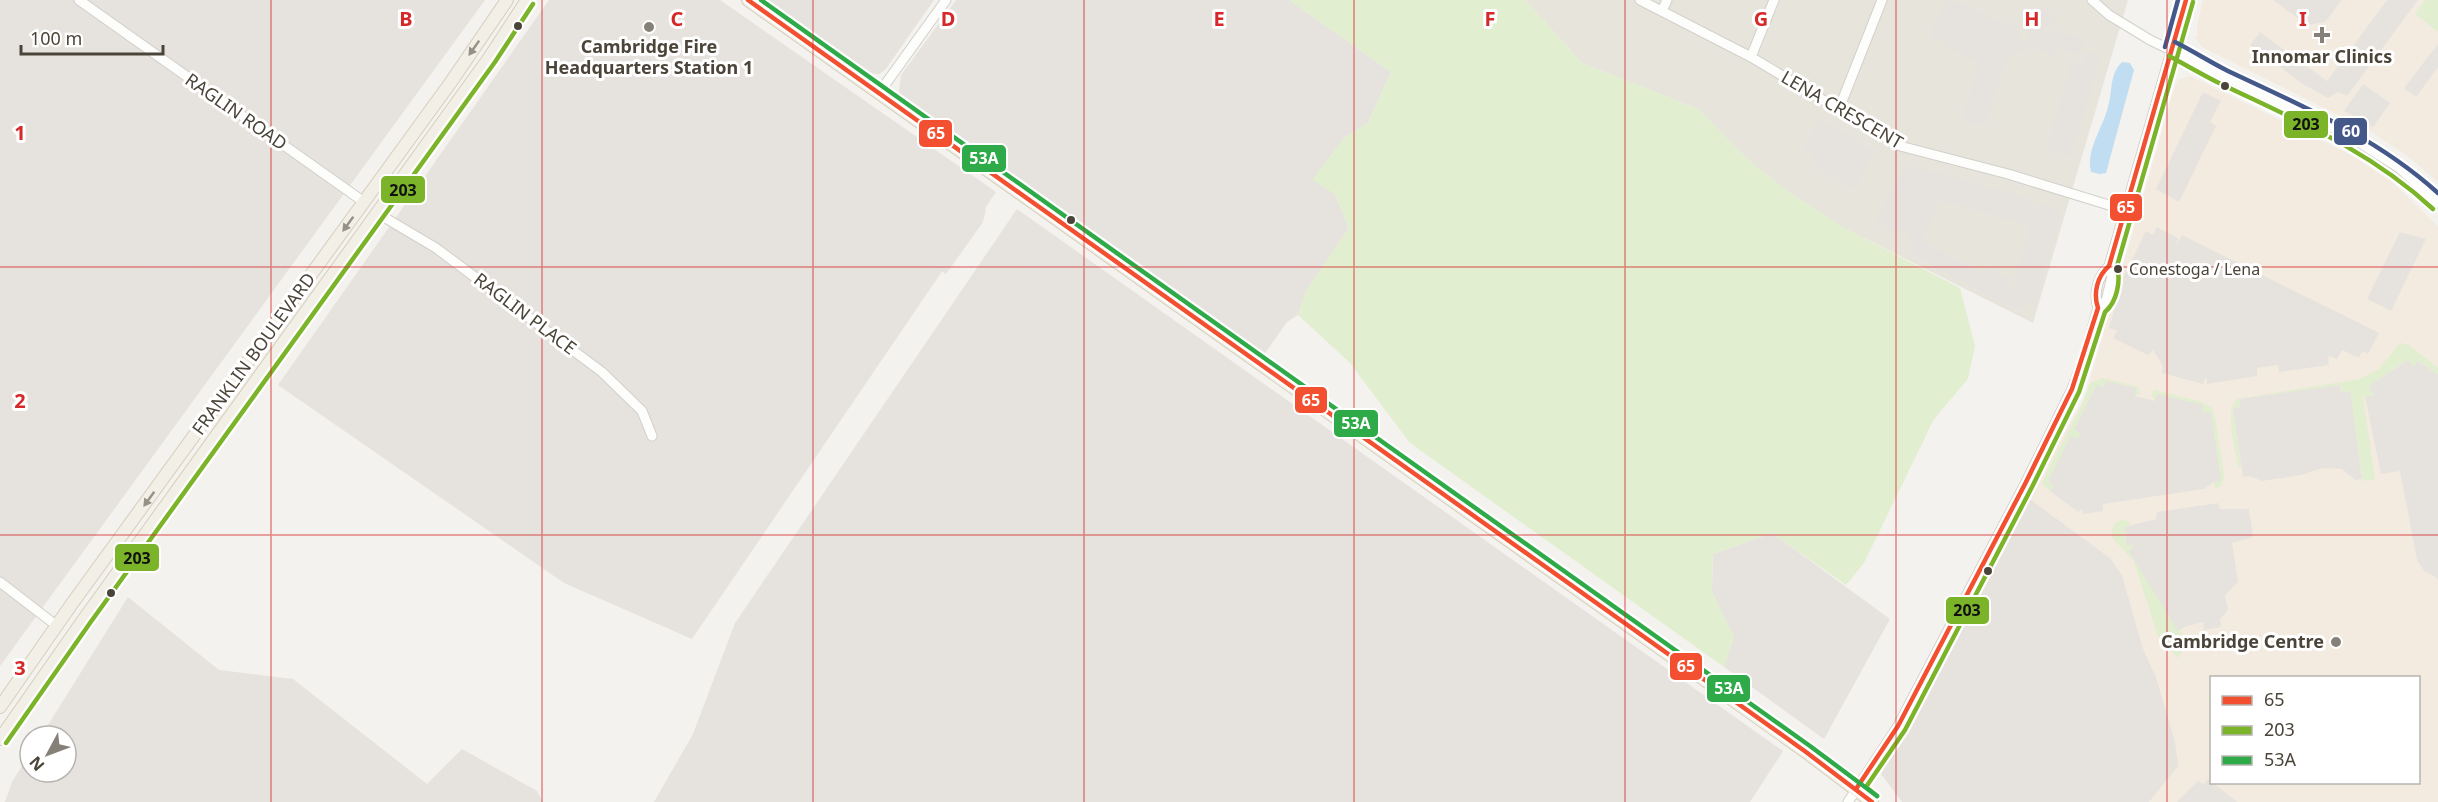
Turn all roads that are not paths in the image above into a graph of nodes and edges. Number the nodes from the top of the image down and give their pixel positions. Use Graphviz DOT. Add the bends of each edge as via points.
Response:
graph roads {
  1 [pos="79,0"];
  2 [pos="507,0"];
  3 [pos="527,0"];
  4 [pos="748,0"];
  5 [pos="946,0"];
  6 [pos="1640,0"];
  7 [pos="1667,0"];
  8 [pos="1774,0"];
  9 [pos="1882,0"];
  10 [pos="2092,0"];
  11 [pos="2186,0"];
  12 [pos="1662,11"];
  13 [pos="2172,50"];
  14 [pos="1751,57"];
  15 [pos="879,93"];
  16 [pos="1839,109"];
  17 [pos="364,202"];
  18 [pos="2438,203"];
  19 [pos="2125,210"];
  20 [pos="377,213"];
  21 [pos="652,436"];
  22 [pos="0,582"];
  23 [pos="57,626"];
  24 [pos="0,707"];
  25 [pos="0,739"];
  26 [pos="1856,789"];
  27 [pos="1848,802"];
  28 [pos="1872,802"];
  1 -- 17 [label="street, RAGLIN ROAD"];
  2 -- 17 [label="main road, FRANKLIN BOULEVARD, one-way"];
  3 -- 20 [label="main road, FRANKLIN BOULEVARD"];
  4 -- 15 [label="main road"];
  5 -- 15 [label="street"];
  6 -- 12 [label="street, LENA CRESCENT"];
  7 -- 12 [label="street"];
  8 -- 14 [label="street"];
  9 -- 16 [label="street"];
  10 -- 13 [label="street" via="2129,29"];
  11 -- 13 [label="street"];
  12 -- 14 [label="street, LENA CRESCENT"];
  13 -- 18 [label="street" via="2346,134 2399,168"];
  13 -- 19 [label="street"];
  14 -- 16 [label="street, LENA CRESCENT"];
  15 -- 26 [label="main road"];
  16 -- 19 [label="street, LENA CRESCENT" via="1900,146"];
  17 -- 23 [label="main road, FRANKLIN BOULEVARD, one-way"];
  19 -- 26 [label="street" via="2109,266 2112,276 2106,301 2098,308 2072,389 1898,726"];
  20 -- 21 [label="street, RAGLIN PLACE" via="436,248 602,372 642,411"];
  20 -- 25 [label="main road, FRANKLIN BOULEVARD"];
  22 -- 23 [label="street"];
  23 -- 24 [label="main road, FRANKLIN BOULEVARD"];
  26 -- 27 [label="street"];
  26 -- 28 [label="main road"];
}
